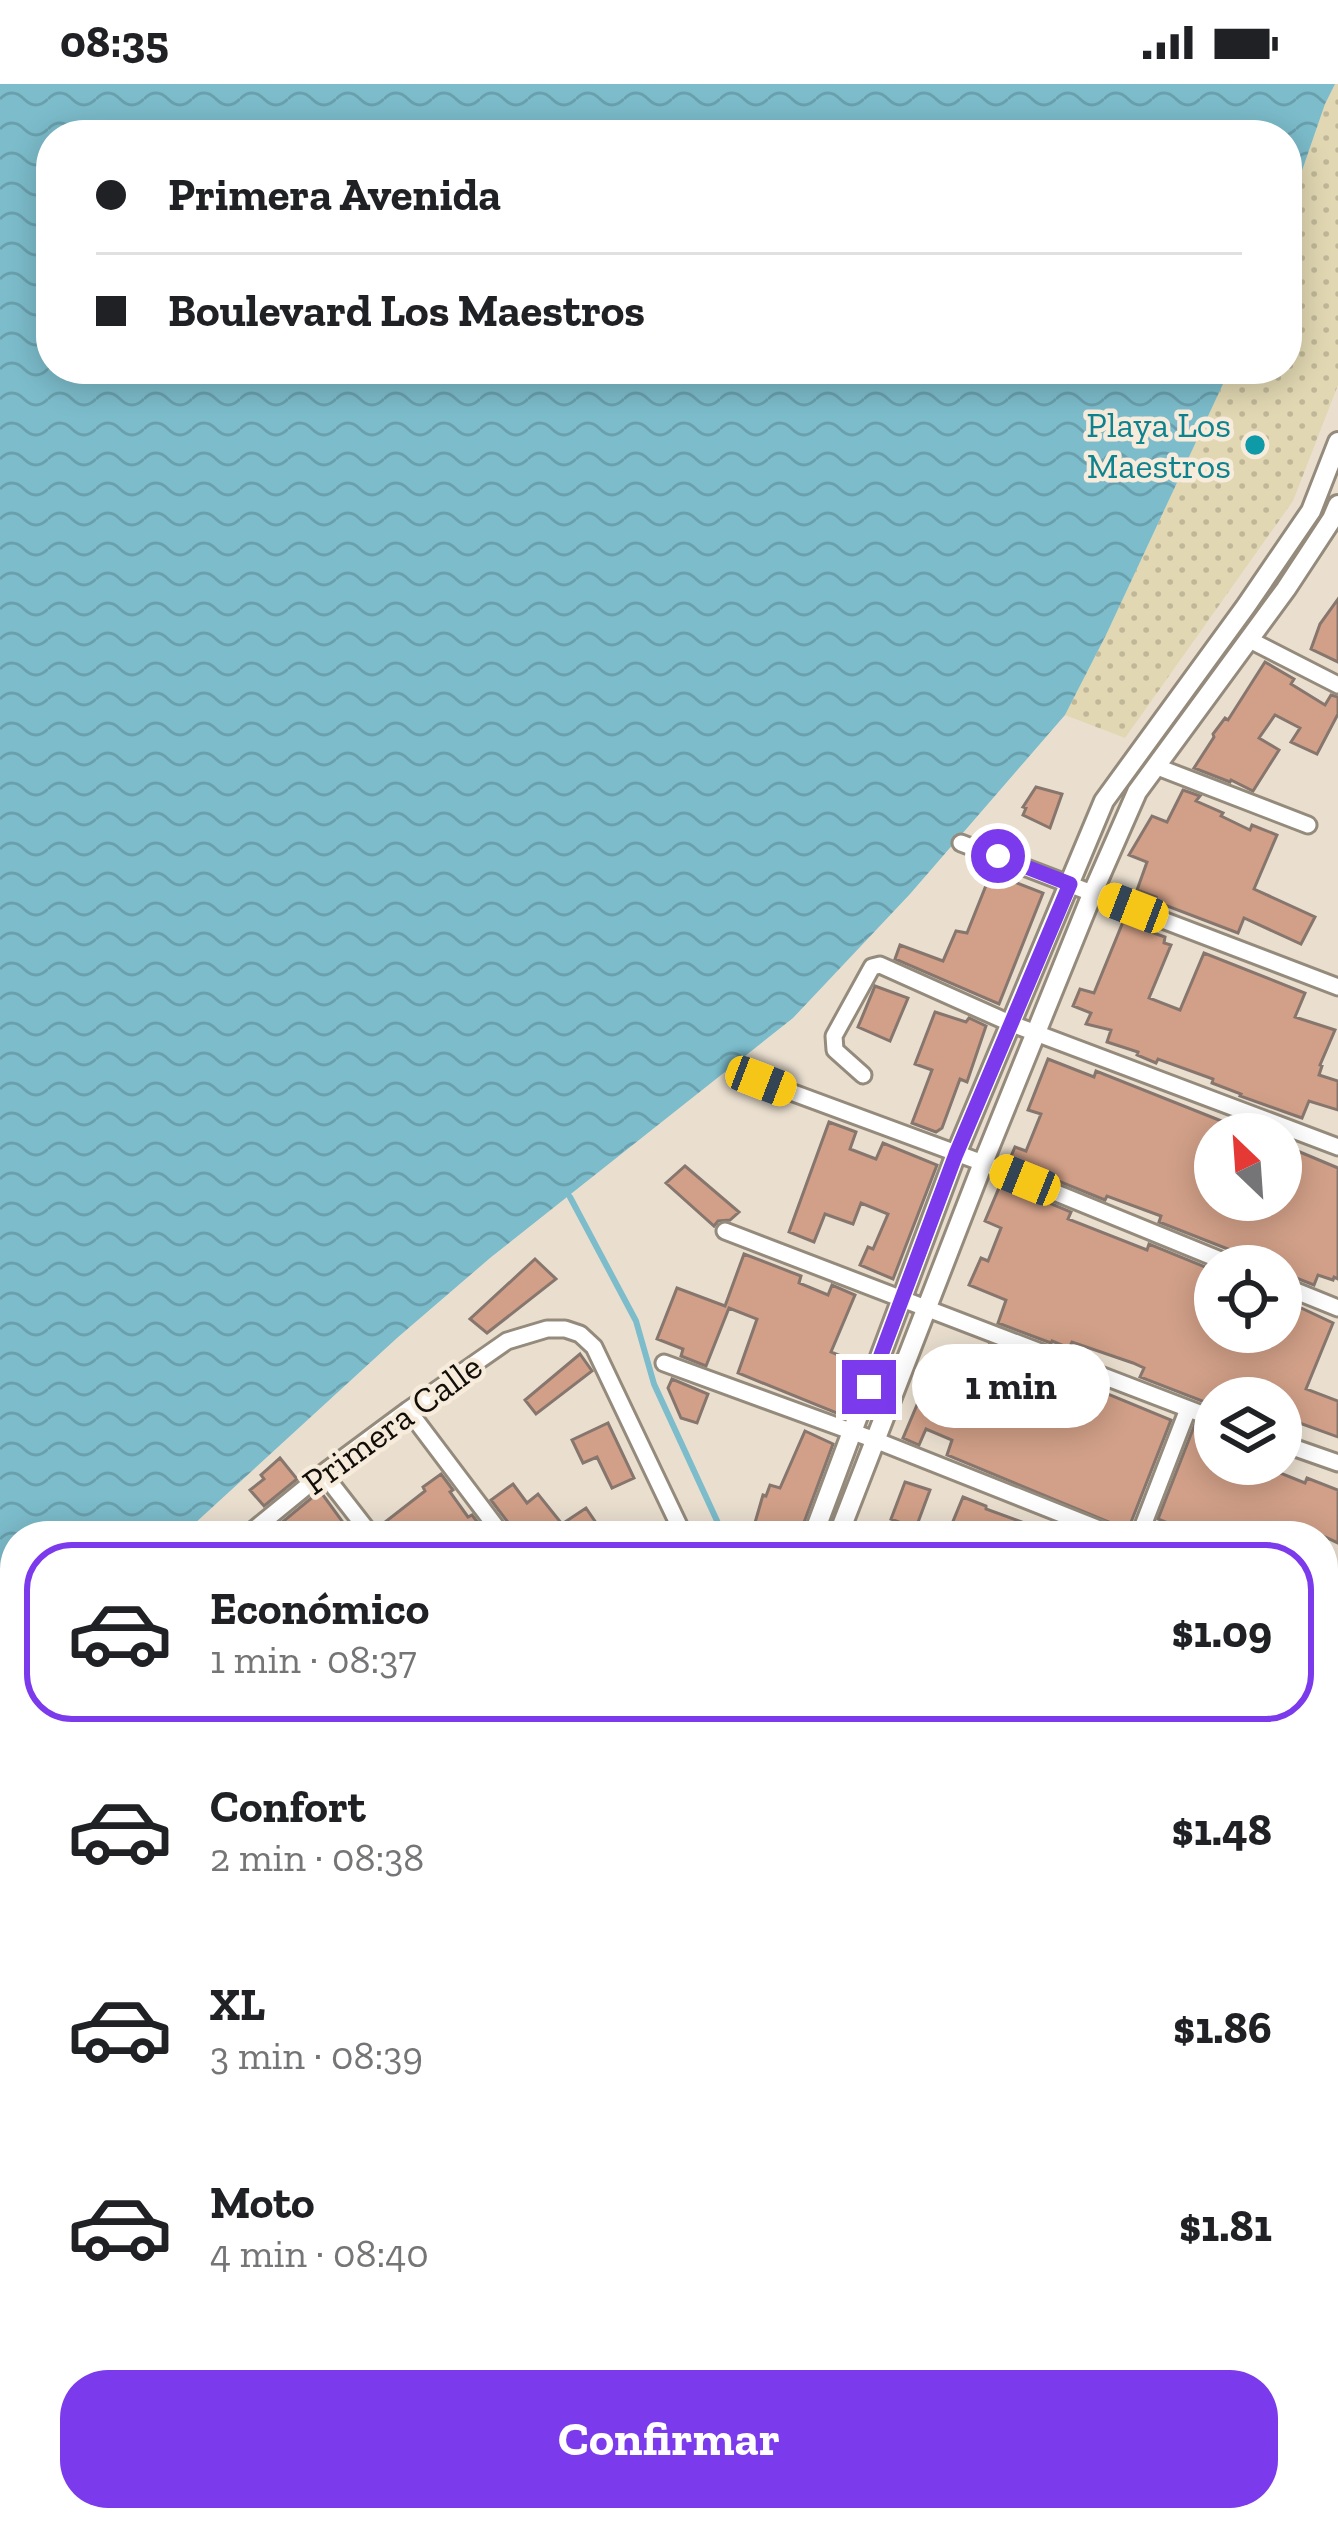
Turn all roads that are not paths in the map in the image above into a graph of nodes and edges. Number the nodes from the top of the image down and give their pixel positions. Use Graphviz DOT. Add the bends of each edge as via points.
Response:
graph roads {
  1 [pos="1338,442"];
  2 [pos="1338,505"];
  3 [pos="1248,639"];
  4 [pos="1338,685"];
  5 [pos="1156,766"];
  6 [pos="1308,825"];
  7 [pos="962,843"];
  8 [pos="1070,884"];
  9 [pos="1093,892"];
  10 [pos="1338,987"];
  11 [pos="1012,1024"];
  12 [pos="1036,1032"];
  13 [pos="863,1075"];
  14 [pos="761,1081"];
  15 [pos="1338,1148"];
  16 [pos="956,1154"];
  17 [pos="983,1163"];
  18 [pos="725,1232"];
  19 [pos="1194,1249"];
  20 [pos="1302,1293"];
  21 [pos="902,1297"];
  22 [pos="926,1306"];
  23 [pos="1338,1308"];
  24 [pos="664,1363"];
  25 [pos="1188,1409"];
  26 [pos="407,1410"];
  27 [pos="1194,1411"];
  28 [pos="852,1432"];
  29 [pos="875,1441"];
  30 [pos="1302,1450"];
  31 [pos="1338,1463"];
  32 [pos="323,1473"];
  33 [pos="264,1521"];
  34 [pos="360,1521"];
  35 [pos="491,1521"];
  36 [pos="677,1521"];
  37 [pos="819,1521"];
  38 [pos="844,1521"];
  39 [pos="1079,1521"];
  40 [pos="1145,1521"];
  1 -- 8 [label="street" via="1311,511 1104,801"];
  2 -- 3 [label="street"];
  3 -- 4 [label="street"];
  3 -- 5 [label="street"];
  5 -- 6 [label="street"];
  5 -- 9 [label="street"];
  7 -- 8 [label="street"];
  8 -- 9 [label="street"];
  8 -- 11 [label="street"];
  9 -- 10 [label="street"];
  9 -- 12 [label="street"];
  11 -- 12 [label="street"];
  11 -- 13 [label="street" via="872,967 834,1036 835,1051"];
  11 -- 16 [label="street"];
  12 -- 15 [label="street"];
  12 -- 17 [label="street"];
  14 -- 16 [label="street"];
  16 -- 17 [label="street"];
  16 -- 21 [label="street"];
  17 -- 19 [label="street"];
  17 -- 22 [label="street"];
  18 -- 21 [label="street"];
  20 -- 23 [label="street"];
  21 -- 22 [label="street"];
  21 -- 28 [label="street"];
  22 -- 25 [label="street"];
  22 -- 29 [label="street"];
  24 -- 28 [label="street"];
  25 -- 27 [label="street"];
  25 -- 40 [label="street"];
  26 -- 32 [label="street, Primera Calle"];
  26 -- 35 [label="street"];
  26 -- 36 [label="street, Primera Calle" via="507,1341 547,1329 580,1334"];
  28 -- 29 [label="street"];
  28 -- 37 [label="street"];
  29 -- 38 [label="street"];
  29 -- 39 [label="street"];
  30 -- 31 [label="street"];
  32 -- 33 [label="street, Primera Calle"];
  32 -- 34 [label="street"];
}
